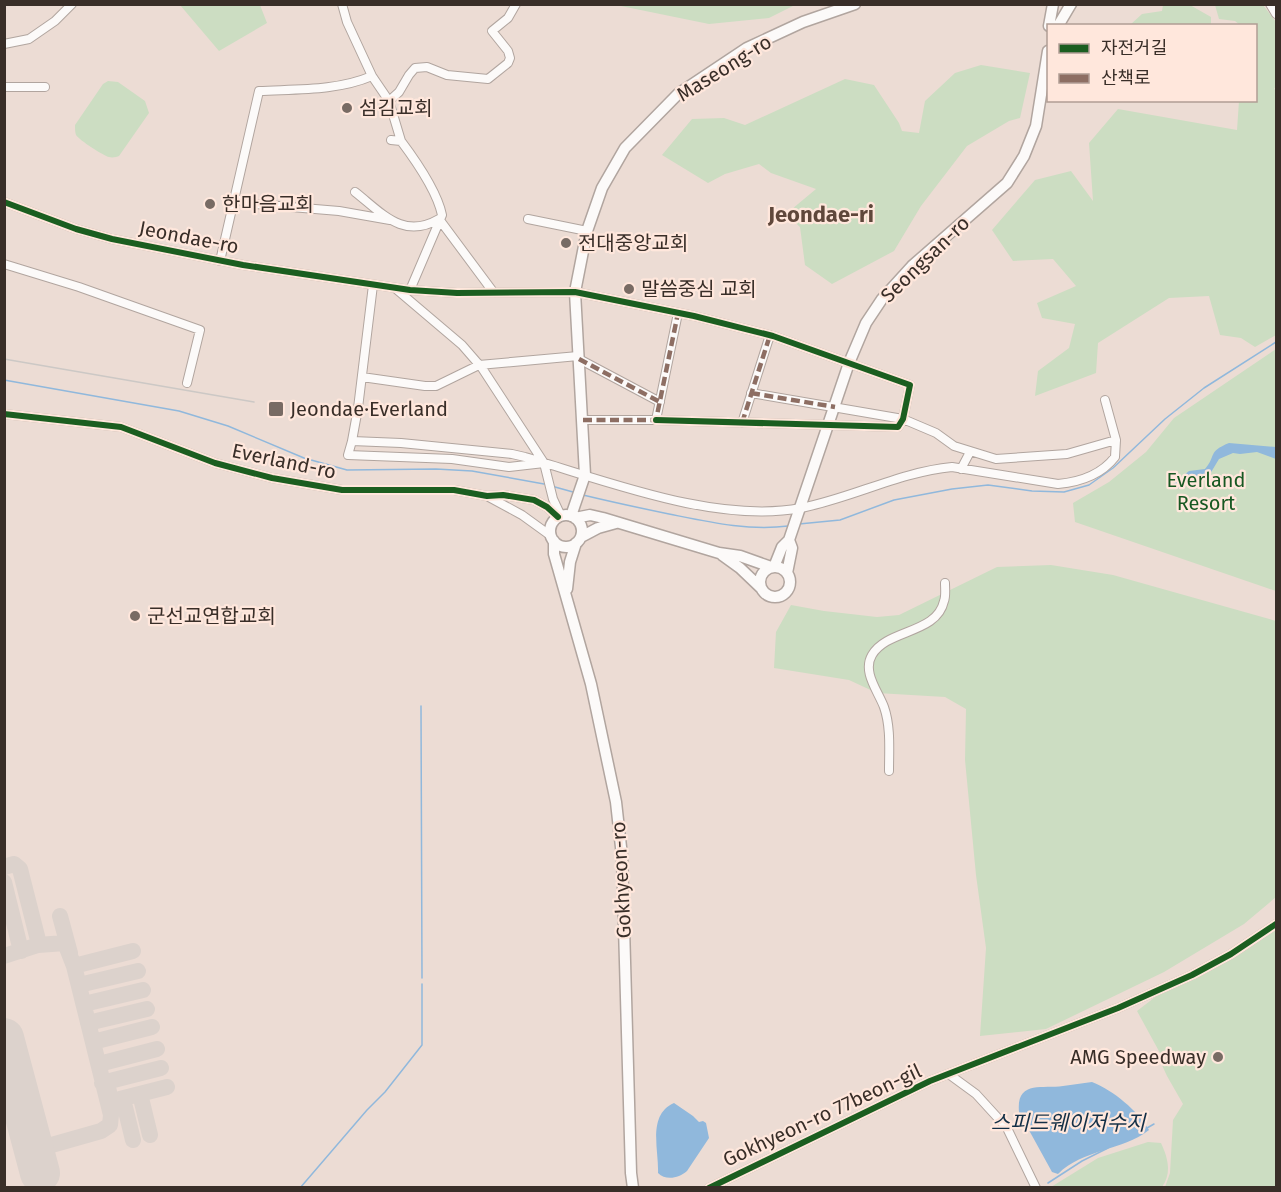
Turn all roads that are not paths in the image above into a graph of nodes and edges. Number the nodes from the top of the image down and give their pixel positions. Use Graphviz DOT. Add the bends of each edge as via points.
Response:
graph roads {
  1 [pos="72,4"];
  2 [pos="342,4"];
  3 [pos="516,4"];
  4 [pos="855,4"];
  5 [pos="1044,4"];
  6 [pos="1065,4"];
  7 [pos="1071,4"];
  8 [pos="1270,4"];
  9 [pos="1276,14"];
  10 [pos="1053,19"];
  11 [pos="4,44"];
  12 [pos="1047,57"];
  13 [pos="372,76"];
  14 [pos="4,87"];
  15 [pos="45,87"];
  16 [pos="388,101"];
  17 [pos="391,140"];
  18 [pos="401,141"];
  19 [pos="355,192"];
  20 [pos="234,199"];
  21 [pos="4,202"];
  22 [pos="439,219"];
  23 [pos="528,219"];
  24 [pos="393,221"];
  25 [pos="587,231"];
  26 [pos="220,261"];
  27 [pos="4,264"];
  28 [pos="373,285"];
  29 [pos="396,289"];
  30 [pos="410,290"];
  31 [pos="575,292"];
  32 [pos="494,293"];
  33 [pos="678,313"];
  34 [pos="770,335"];
  35 [pos="579,357"];
  36 [pos="849,363"];
  37 [pos="479,365"];
  38 [pos="362,377"];
  39 [pos="187,383"];
  40 [pos="752,393"];
  41 [pos="1105,400"];
  42 [pos="660,402"];
  43 [pos="835,407"];
  44 [pos="4,414"];
  45 [pos="903,419"];
  46 [pos="583,420"];
  47 [pos="656,420"];
  48 [pos="742,423"];
  49 [pos="828,425"];
  50 [pos="1116,440"];
  51 [pos="352,441"];
  52 [pos="970,452"];
  53 [pos="545,467"];
  54 [pos="961,469"];
  55 [pos="584,477"];
  56 [pos="487,496"];
  57 [pos="800,511"];
  58 [pos="568,514"];
  59 [pos="616,523"];
  60 [pos="552,539"];
  61 [pos="578,540"];
  62 [pos="789,540"];
  63 [pos="719,553"];
  64 [pos="773,567"];
  65 [pos="787,573"];
  66 [pos="945,583"];
  67 [pos="762,589"];
  68 [pos="566,593"];
  69 [pos="889,771"];
  70 [pos="1276,924"];
  71 [pos="950,1075"];
  72 [pos="631,1173"];
  73 [pos="624,1188"];
  74 [pos="633,1188"];
  75 [pos="709,1188"];
  76 [pos="1036,1188"];
  1 -- 11 [label="street" via="29,39"];
  2 -- 13 [label="street" via="346,22"];
  3 -- 16 [label="street" via="508,18 492,31 510,58 495,74 483,80 416,68"];
  4 -- 25 [label="main road, Maseong-ro" via="747,48 678,94 625,148 602,188"];
  5 -- 10 [label="main road"];
  6 -- 10 [label="main road"];
  7 -- 10 [label="main road"];
  8 -- 9 [label="street"];
  12 -- 36 [label="main road, Seongsan-ro" via="1036,126 1007,183 912,266 882,299 866,323"];
  13 -- 16 [label="street"];
  13 -- 20 [label="street" via="358,82 284,92 259,91"];
  14 -- 15 [label="street"];
  16 -- 18 [label="street"];
  17 -- 18 [label="street"];
  18 -- 22 [label="street" via="437,200 442,215"];
  19 -- 24 [label="street"];
  20 -- 24 [label="street"];
  20 -- 26 [label="street"];
  21 -- 26 [label="street, Jeondae-ro" via="91,233"];
  22 -- 24 [label="street" via="427,226 412,227"];
  22 -- 30 [label="street"];
  22 -- 32 [label="street"];
  23 -- 25 [label="street"];
  25 -- 31 [label="main road, Maseong-ro"];
  26 -- 28 [label="street, Jeondae-ro"];
  27 -- 39 [label="street" via="200,330"];
  28 -- 29 [label="street, Jeondae-ro"];
  28 -- 38 [label="street"];
  29 -- 30 [label="street, Jeondae-ro"];
  29 -- 37 [label="street" via="462,345"];
  30 -- 32 [label="street, Jeondae-ro"];
  31 -- 32 [label="street, Jeondae-ro"];
  31 -- 33 [label="street, Jeondae-ro"];
  31 -- 35 [label="main road, Maseong-ro"];
  33 -- 34 [label="street, Jeondae-ro"];
  33 -- 42 [label="street"];
  34 -- 36 [label="street, Jeondae-ro"];
  34 -- 40 [label="street"];
  35 -- 37 [label="street"];
  35 -- 42 [label="street"];
  35 -- 46 [label="main road, Maseong-ro"];
  36 -- 43 [label="main road, Seongsan-ro"];
  36 -- 45 [label="street, Jeondae-ro" via="910,385"];
  37 -- 38 [label="street" via="436,386"];
  37 -- 53 [label="street"];
  38 -- 51 [label="street"];
  40 -- 43 [label="street"];
  40 -- 48 [label="street"];
  41 -- 50 [label="street"];
  42 -- 47 [label="street"];
  43 -- 45 [label="street"];
  43 -- 49 [label="main road, Seongsan-ro"];
  44 -- 56 [label="street, Everland-ro" via="121,427 215,463 327,488 454,490"];
  45 -- 49 [label="street" via="898,427"];
  45 -- 52 [label="street"];
  46 -- 47 [label="street"];
  46 -- 55 [label="main road, Maseong-ro"];
  47 -- 48 [label="street"];
  48 -- 49 [label="street"];
  49 -- 57 [label="main road, Seongsan-ro"];
  50 -- 52 [label="street" via="1067,454 1033,458 996,459"];
  50 -- 54 [label="street" via="1115,457 1110,464 1071,483"];
  51 -- 53 [label="street" via="512,454"];
  51 -- 53 [label="street" via="348,454"];
  52 -- 54 [label="street"];
  53 -- 55 [label="street"];
  53 -- 58 [label="street" via="554,499"];
  54 -- 57 [label="street" via="929,470"];
  55 -- 57 [label="street" via="682,503 757,512"];
  55 -- 58 [label="main road"];
  56 -- 58 [label="street, Everland-ro" via="534,500"];
  56 -- 60 [label="street" via="522,515"];
  57 -- 62 [label="main road, Seongsan-ro"];
  58 -- 59 [label="main road" via="590,515"];
  58 -- 60 [label="main road" via="551,525"];
  58 -- 61 [label="main road" via="582,528"];
  59 -- 61 [label="main road"];
  59 -- 63 [label="main road"];
  60 -- 61 [label="main road" via="567,547"];
  60 -- 68 [label="main road, Gokhyeon-ro"];
  61 -- 68 [label="main road"];
  62 -- 64 [label="main road"];
  62 -- 65 [label="main road" via="792,548"];
  63 -- 64 [label="main road"];
  63 -- 67 [label="main road"];
  64 -- 65 [label="main road"];
  64 -- 67 [label="main road" via="760,578"];
  65 -- 67 [label="main road" via="790,583 785,593 774,597"];
  66 -- 69 [label="street" via="944,603 934,618 884,642 872,654 868,669 885,708"];
  68 -- 72 [label="main road, Gokhyeon-ro" via="591,684 616,802 622,856"];
  70 -- 71 [label="street, Gokhyeon-ro 77beon-gil" via="1192,975"];
  71 -- 75 [label="street, Gokhyeon-ro 77beon-gil" via="897,1096"];
  71 -- 76 [label="street" via="976,1094 1007,1128"];
  72 -- 73 [label="main road"];
  72 -- 74 [label="main road, Gokhyeon-ro"];
}
